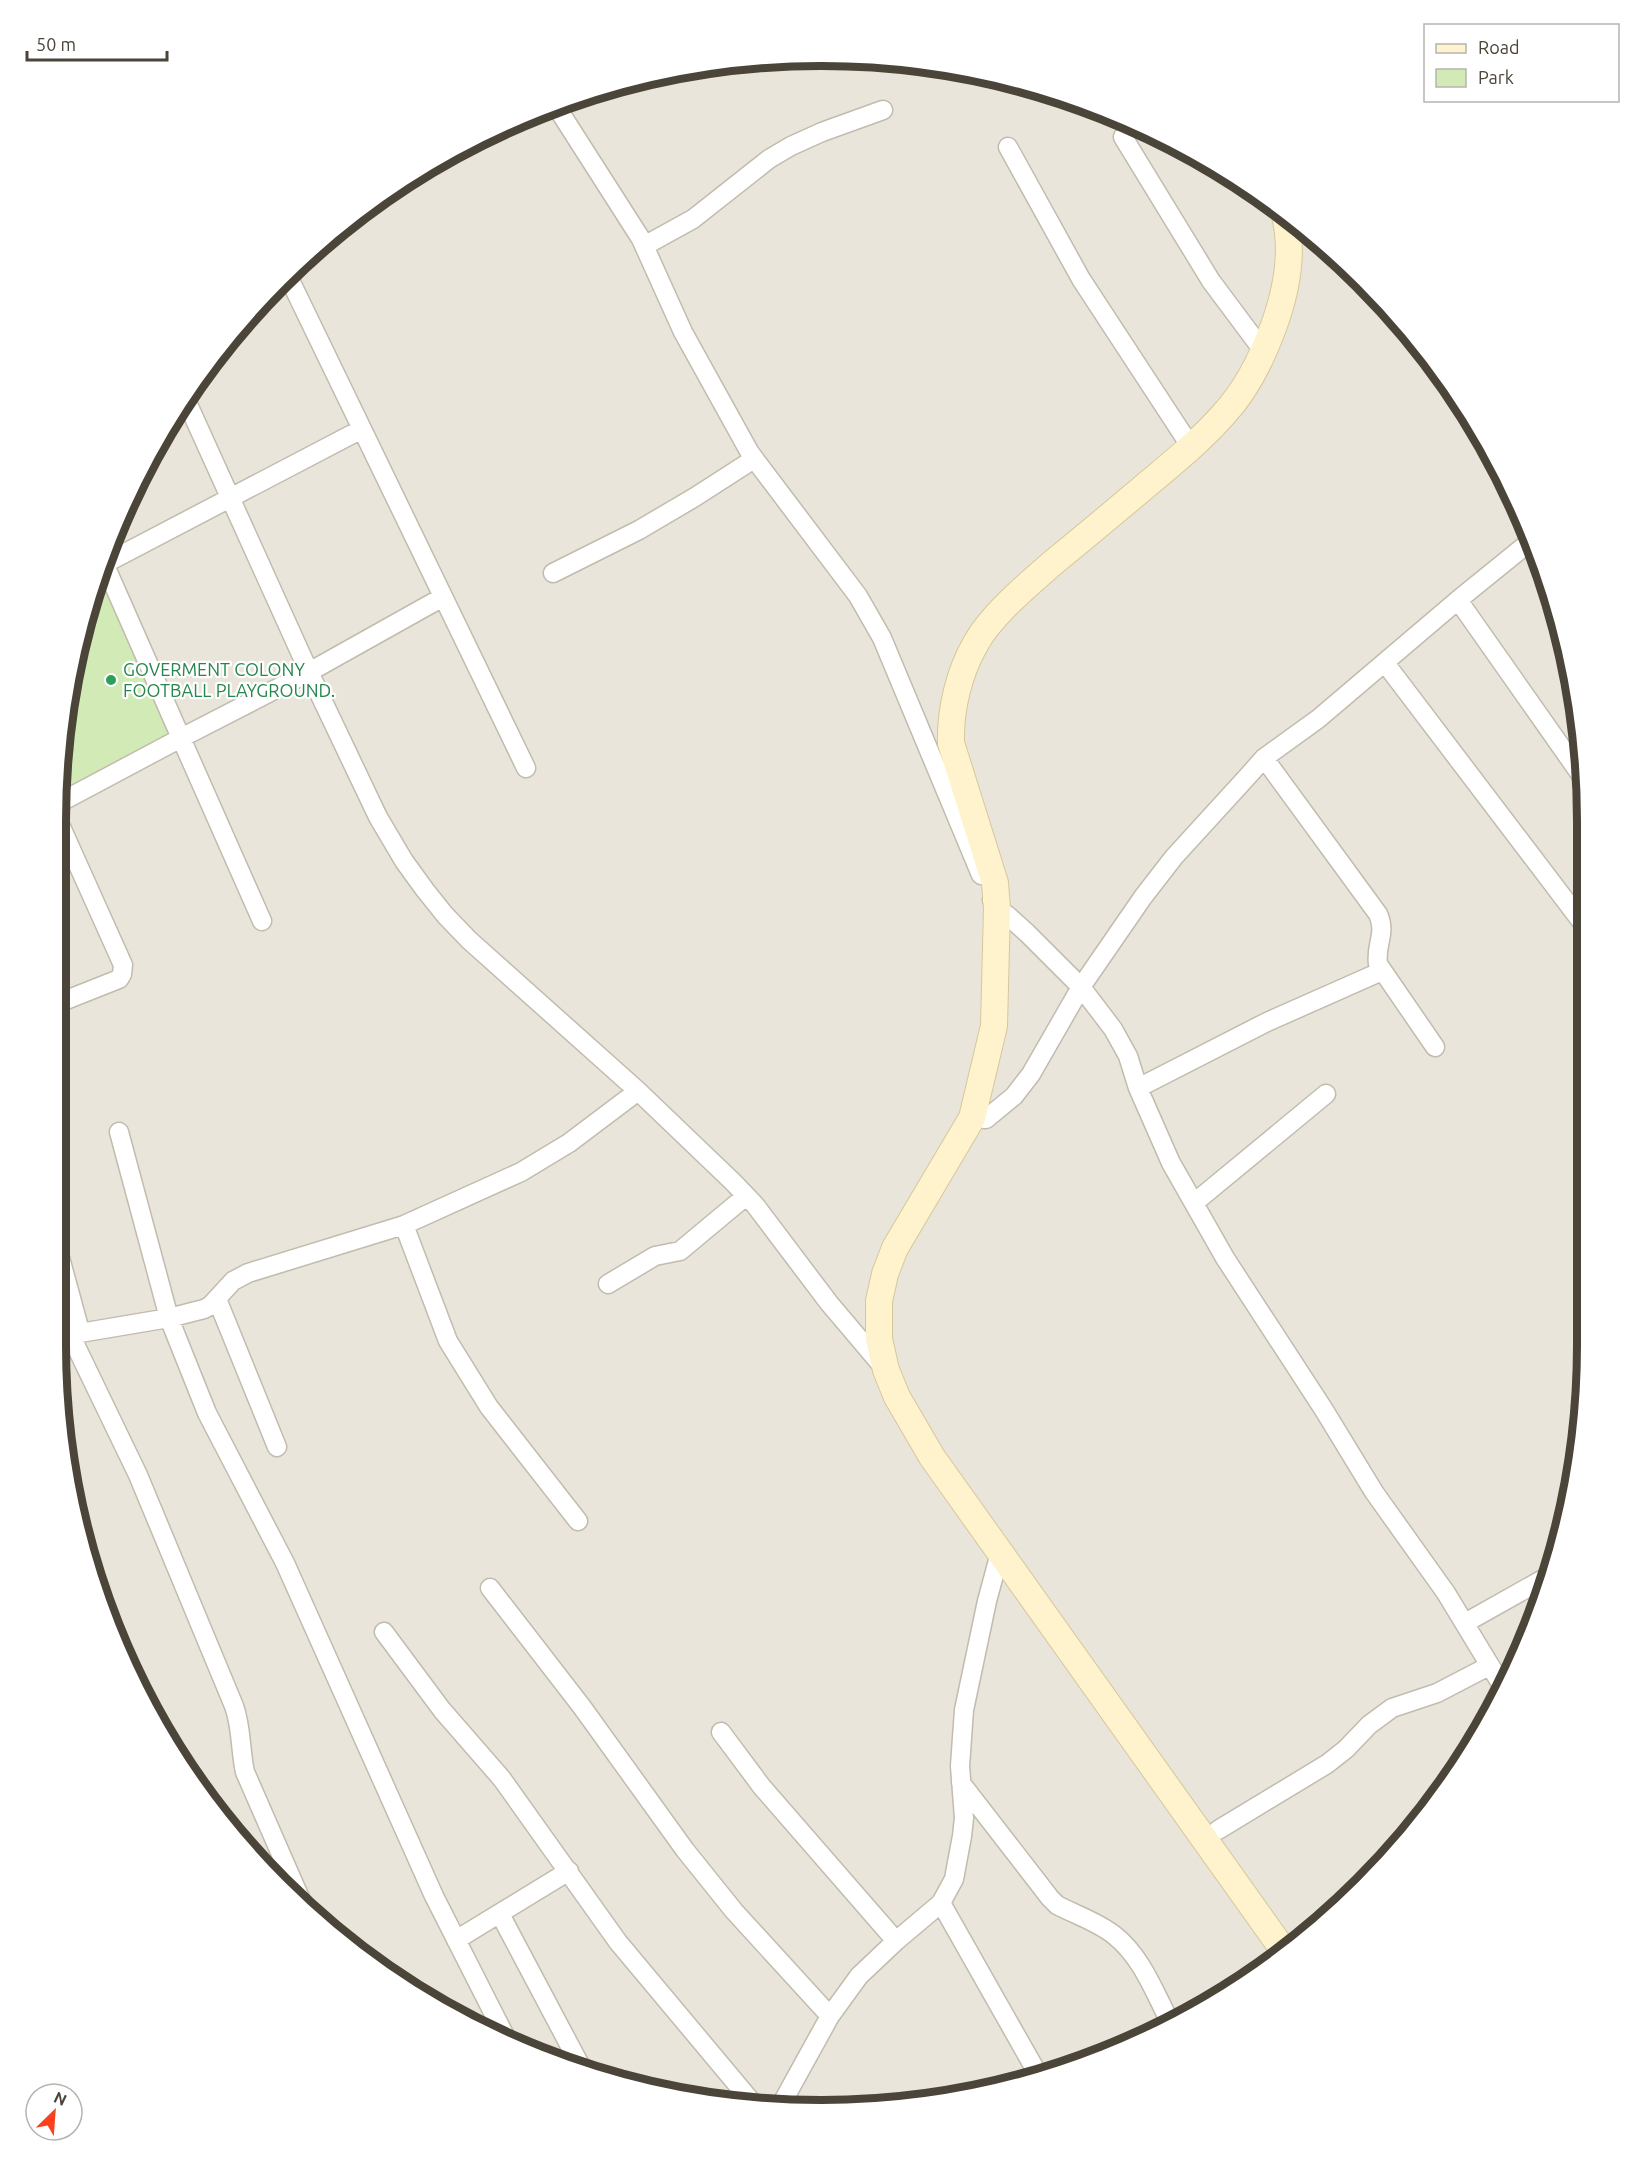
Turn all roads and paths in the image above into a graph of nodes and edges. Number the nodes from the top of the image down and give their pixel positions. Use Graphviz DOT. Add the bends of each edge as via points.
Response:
graph roads {
  1 [pos="883,110"];
  2 [pos="560,113"];
  3 [pos="1123,137"];
  4 [pos="1008,147"];
  5 [pos="1287,227"];
  6 [pos="1303,240"];
  7 [pos="644,246"];
  8 [pos="291,283"];
  9 [pos="1264,352"];
  10 [pos="190,408"];
  11 [pos="362,429"];
  12 [pos="1191,447"];
  13 [pos="754,459"];
  14 [pos="231,497"];
  15 [pos="1524,546"];
  16 [pos="114,559"];
  17 [pos="108,573"];
  18 [pos="553,573"];
  19 [pos="443,597"];
  20 [pos="1458,600"];
  21 [pos="1385,663"];
  22 [pos="309,672"];
  23 [pos="181,738"];
  24 [pos="1264,758"];
  25 [pos="1575,767"];
  26 [pos="526,768"];
  27 [pos="67,799"];
  28 [pos="66,838"];
  29 [pos="1002,911"];
  30 [pos="1577,916"];
  31 [pos="262,921"];
  32 [pos="1382,970"];
  33 [pos="1081,987"];
  34 [pos="66,1000"];
  35 [pos="1434,1047"];
  36 [pos="1138,1088"];
  37 [pos="638,1091"];
  38 [pos="1326,1094"];
  39 [pos="979,1118"];
  40 [pos="119,1132"];
  41 [pos="746,1196"];
  42 [pos="1194,1203"];
  43 [pos="404,1225"];
  44 [pos="608,1284"];
  45 [pos="217,1299"];
  46 [pos="66,1313"];
  47 [pos="169,1318"];
  48 [pos="69,1334"];
  49 [pos="886,1370"];
  50 [pos="277,1448"];
  51 [pos="578,1521"];
  52 [pos="1000,1553"];
  53 [pos="1539,1582"];
  54 [pos="490,1588"];
  55 [pos="1465,1623"];
  56 [pos="384,1632"];
  57 [pos="1490,1666"];
  58 [pos="1499,1680"];
  59 [pos="721,1732"];
  60 [pos="961,1783"];
  61 [pos="1218,1830"];
  62 [pos="569,1872"];
  63 [pos="295,1887"];
  64 [pos="941,1903"];
  65 [pos="500,1914"];
  66 [pos="1294,1934"];
  67 [pos="456,1940"];
  68 [pos="896,1941"];
  69 [pos="1280,1945"];
  70 [pos="830,2016"];
  71 [pos="1167,2016"];
  72 [pos="501,2028"];
  73 [pos="577,2059"];
  74 [pos="1035,2069"];
  75 [pos="747,2096"];
  76 [pos="784,2098"];
  1 -- 7 [label="street" via="791,146 693,219"];
  2 -- 7 [label="street"];
  3 -- 9 [label="street" via="1211,281"];
  4 -- 12 [label="street" via="1082,279"];
  5 -- 9 [label="main road" via="1289,257 1283,298"];
  6 -- 29 [label="main road" via="1301,278 1287,335 1259,392 1233,429 1008,625 991,647 973,685 964,723 969,771 1006,890"];
  7 -- 13 [label="street" via="683,332"];
  8 -- 11 [label="street"];
  9 -- 12 [label="main road" via="1225,413"];
  10 -- 14 [label="street"];
  11 -- 14 [label="street"];
  11 -- 19 [label="street"];
  12 -- 29 [label="main road" via="1029,583 987,627 971,653 954,704 951,743"];
  13 -- 18 [label="street" via="639,530"];
  13 -- 29 [label="street" via="872,618 992,902"];
  14 -- 16 [label="street"];
  14 -- 22 [label="street"];
  15 -- 20 [label="street"];
  17 -- 23 [label="street"];
  19 -- 22 [label="street"];
  19 -- 26 [label="street"];
  20 -- 21 [label="street"];
  20 -- 25 [label="street"];
  21 -- 24 [label="street"];
  21 -- 30 [label="street"];
  22 -- 23 [label="street"];
  22 -- 37 [label="street" via="378,817 425,890 469,940"];
  23 -- 27 [label="street"];
  23 -- 31 [label="street"];
  24 -- 32 [label="street" via="1378,914 1383,927 1377,955"];
  24 -- 33 [label="street" via="1174,857"];
  28 -- 34 [label="street" via="123,965 118,979"];
  29 -- 33 [label="street"];
  29 -- 39 [label="main road" via="994,1026"];
  32 -- 35 [label="street"];
  32 -- 36 [label="street" via="1267,1022"];
  33 -- 36 [label="street" via="1121,1043"];
  33 -- 39 [label="street" via="1014,1096"];
  36 -- 42 [label="street" via="1171,1163"];
  37 -- 41 [label="street"];
  37 -- 43 [label="street" via="569,1143 521,1172"];
  38 -- 42 [label="street"];
  39 -- 49 [label="main road" via="909,1222 885,1274 879,1301 879,1340"];
  39 -- 61 [label="main road" via="972,1148 914,1242 901,1274 895,1307 901,1368 939,1440 988,1512"];
  40 -- 47 [label="street"];
  41 -- 44 [label="street" via="678,1252 655,1256"];
  41 -- 49 [label="street"];
  42 -- 55 [label="street" via="1359,1469"];
  43 -- 45 [label="street" via="248,1273 233,1281"];
  43 -- 51 [label="street" via="448,1341 489,1407"];
  45 -- 47 [label="street" via="204,1309"];
  45 -- 50 [label="street"];
  46 -- 48 [label="street"];
  47 -- 48 [label="street"];
  47 -- 67 [label="street" via="207,1413 285,1563"];
  48 -- 63 [label="street" via="138,1475 234,1706 245,1772"];
  49 -- 52 [label="main road" via="932,1457"];
  52 -- 60 [label="street" via="964,1710"];
  52 -- 69 [label="main road"];
  53 -- 55 [label="street"];
  54 -- 70 [label="street" via="582,1707 684,1850"];
  55 -- 57 [label="street"];
  56 -- 62 [label="street" via="442,1710 502,1779"];
  57 -- 58 [label="street"];
  57 -- 61 [label="street" via="1437,1693 1392,1708 1327,1764"];
  59 -- 68 [label="street" via="762,1787"];
  60 -- 64 [label="street" via="962,1836 954,1879"];
  60 -- 71 [label="street" via="1057,1905 1113,1934 1124,1944 1136,1958"];
  61 -- 66 [label="main road"];
  62 -- 65 [label="street"];
  62 -- 75 [label="street" via="618,1942"];
  64 -- 68 [label="street"];
  64 -- 74 [label="street"];
  65 -- 67 [label="street"];
  65 -- 73 [label="street"];
  67 -- 72 [label="street"];
  68 -- 70 [label="street" via="859,1976"];
  70 -- 76 [label="street"];
}
